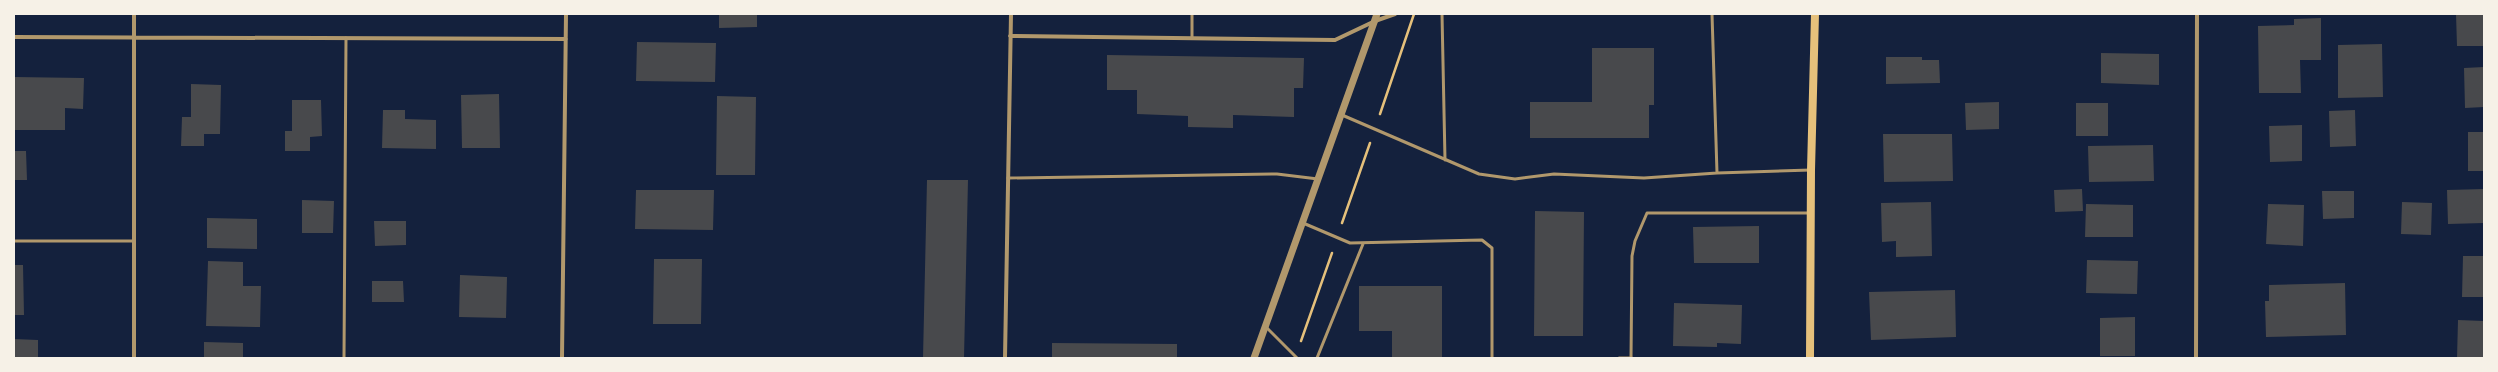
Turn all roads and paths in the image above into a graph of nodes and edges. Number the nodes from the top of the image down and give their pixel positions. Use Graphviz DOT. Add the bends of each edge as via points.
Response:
graph roads {
  1 [pos="134,14"];
  2 [pos="566,14"];
  3 [pos="1011,14"];
  4 [pos="1192,14"];
  5 [pos="1395,14"];
  6 [pos="1414,14"];
  7 [pos="1442,14"];
  8 [pos="1712,14"];
  9 [pos="1815,14"];
  10 [pos="2197,14"];
  11 [pos="1376,17"];
  12 [pos="1010,36"];
  13 [pos="14,38"];
  14 [pos="134,38"];
  15 [pos="346,38"];
  16 [pos="1192,38"];
  17 [pos="566,39"];
  18 [pos="1341,115"];
  19 [pos="1375,130"];
  20 [pos="1446,160"];
  21 [pos="1811,170"];
  22 [pos="1717,173"];
  23 [pos="1008,178"];
  24 [pos="1318,178"];
  25 [pos="1810,213"];
  26 [pos="1303,223"];
  27 [pos="1337,237"];
  28 [pos="14,242"];
  29 [pos="134,242"];
  30 [pos="1363,244"];
  31 [pos="1265,327"];
  32 [pos="1296,357"];
  33 [pos="134,358"];
  34 [pos="344,358"];
  35 [pos="562,358"];
  36 [pos="1005,358"];
  37 [pos="1254,358"];
  38 [pos="1317,358"];
  39 [pos="1492,358"];
  40 [pos="1619,358"];
  41 [pos="1631,358"];
  42 [pos="1810,358"];
  43 [pos="2196,358"];
  1 -- 14 [label="street"];
  2 -- 17 [label="street"];
  3 -- 12 [label="street"];
  4 -- 16 [label="lane"];
  5 -- 11 [label="street"];
  6 -- 19 [label="path"];
  7 -- 20 [label="lane"];
  8 -- 22 [label="lane"];
  9 -- 21 [label="main road"];
  10 -- 43 [label="street"];
  11 -- 16 [label="street" via="1335,40"];
  11 -- 18 [label="street"];
  12 -- 16 [label="street"];
  12 -- 23 [label="street"];
  13 -- 14 [label="street"];
  14 -- 15 [label="street"];
  14 -- 29 [label="street"];
  15 -- 17 [label="street"];
  15 -- 34 [label="lane"];
  17 -- 35 [label="street"];
  18 -- 19 [label="lane"];
  18 -- 24 [label="street"];
  19 -- 20 [label="lane"];
  19 -- 27 [label="path"];
  20 -- 22 [label="lane" via="1479,174 1515,178 1554,174 1644,178"];
  21 -- 22 [label="lane"];
  21 -- 25 [label="main road"];
  23 -- 24 [label="lane" via="1277,174"];
  23 -- 36 [label="street"];
  24 -- 26 [label="street"];
  25 -- 41 [label="lane" via="1647,212 1639,228 1632,256"];
  25 -- 42 [label="main road"];
  26 -- 27 [label="lane"];
  26 -- 31 [label="street"];
  27 -- 30 [label="lane" via="1350,243"];
  27 -- 32 [label="path"];
  28 -- 29 [label="lane"];
  29 -- 33 [label="street"];
  30 -- 38 [label="lane"];
  30 -- 39 [label="lane" via="1482,240 1492,248"];
  31 -- 32 [label="lane"];
  31 -- 37 [label="street"];
  40 -- 41 [label="lane"];
}
